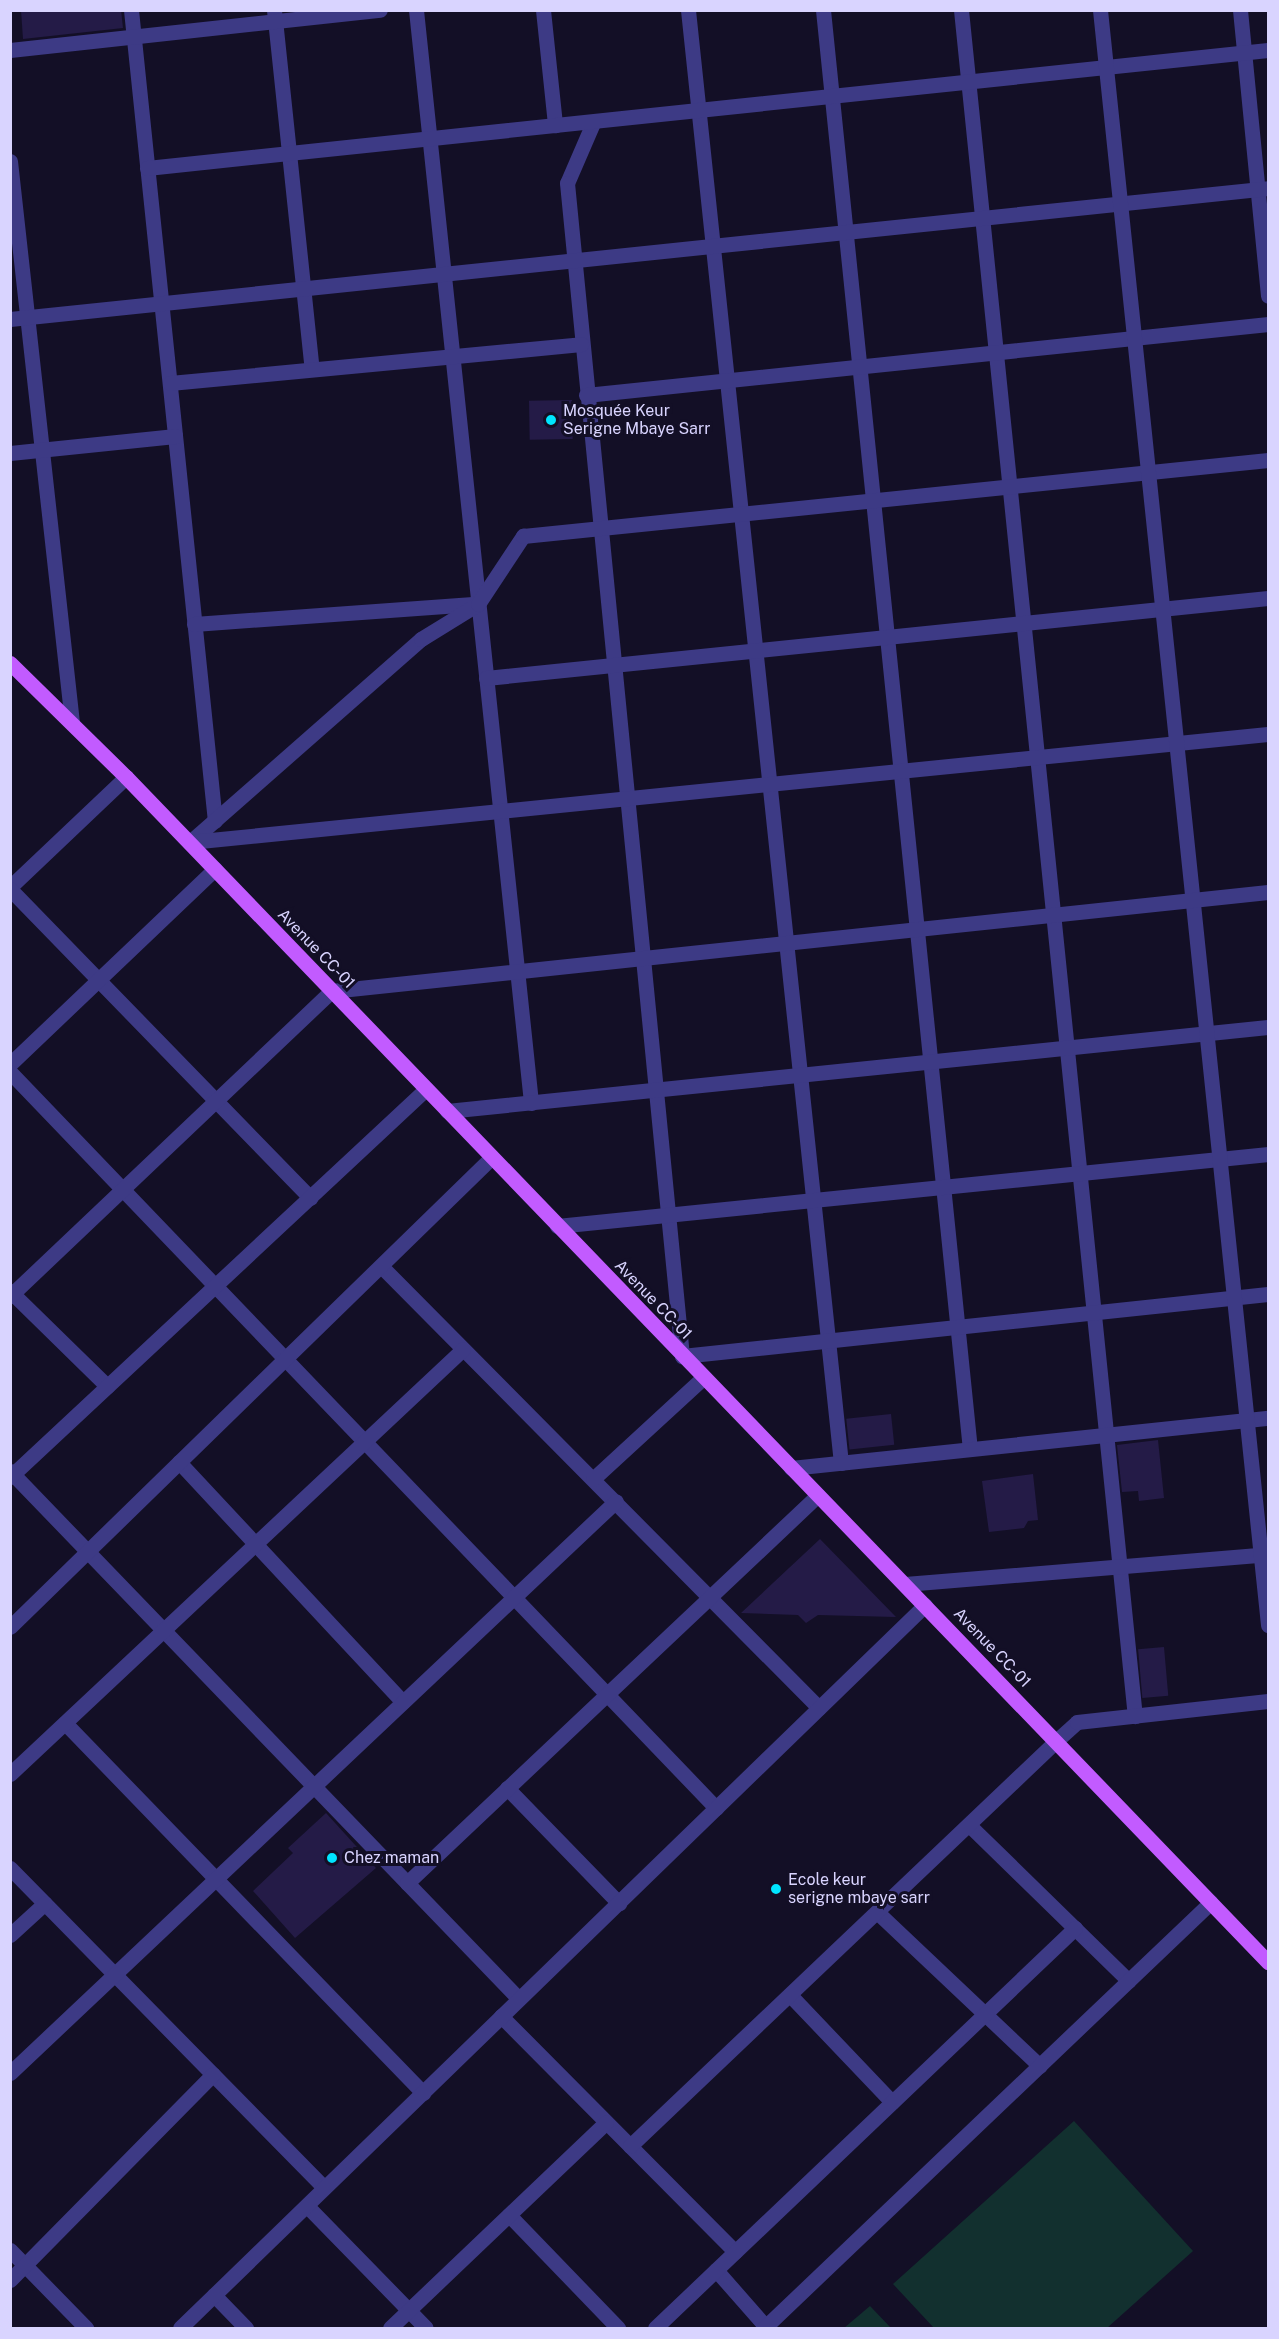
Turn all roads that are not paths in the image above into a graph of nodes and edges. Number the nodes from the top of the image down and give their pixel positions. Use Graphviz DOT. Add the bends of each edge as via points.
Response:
graph roads {
  1 [pos="131,10"];
  2 [pos="380,10"];
  3 [pos="416,10"];
  4 [pos="543,10"];
  5 [pos="688,10"];
  6 [pos="823,10"];
  7 [pos="961,10"];
  8 [pos="1100,10"];
  9 [pos="1240,10"];
  10 [pos="274,16"];
  11 [pos="134,37"];
  12 [pos="10,50"];
  13 [pos="1269,50"];
  14 [pos="1244,53"];
  15 [pos="1106,67"];
  16 [pos="968,82"];
  17 [pos="832,96"];
  18 [pos="699,110"];
  19 [pos="592,123"];
  20 [pos="555,125"];
  21 [pos="429,138"];
  22 [pos="289,153"];
  23 [pos="10,161"];
  24 [pos="147,168"];
  25 [pos="1263,189"];
  26 [pos="1120,204"];
  27 [pos="982,218"];
  28 [pos="846,232"];
  29 [pos="713,246"];
  30 [pos="573,261"];
  31 [pos="444,274"];
  32 [pos="304,289"];
  33 [pos="1269,296"];
  34 [pos="161,303"];
  35 [pos="28,317"];
  36 [pos="10,319"];
  37 [pos="1269,324"];
  38 [pos="1134,338"];
  39 [pos="581,344"];
  40 [pos="996,353"];
  41 [pos="452,356"];
  42 [pos="860,367"];
  43 [pos="312,369"];
  44 [pos="727,381"];
  45 [pos="170,383"];
  46 [pos="586,395"];
  47 [pos="175,436"];
  48 [pos="42,450"];
  49 [pos="10,453"];
  50 [pos="1269,460"];
  51 [pos="1148,473"];
  52 [pos="1010,487"];
  53 [pos="873,500"];
  54 [pos="741,514"];
  55 [pos="599,528"];
  56 [pos="1269,598"];
  57 [pos="478,604"];
  58 [pos="1162,609"];
  59 [pos="194,624"];
  60 [pos="1023,624"];
  61 [pos="887,638"];
  62 [pos="756,651"];
  63 [pos="11,664"];
  64 [pos="613,665"];
  65 [pos="486,678"];
  66 [pos="72,723"];
  67 [pos="1269,734"];
  68 [pos="1176,744"];
  69 [pos="1037,758"];
  70 [pos="901,771"];
  71 [pos="126,777"];
  72 [pos="770,784"];
  73 [pos="626,799"];
  74 [pos="500,812"];
  75 [pos="215,821"];
  76 [pos="190,842"];
  77 [pos="215,869"];
  78 [pos="10,888"];
  79 [pos="1269,892"];
  80 [pos="1192,901"];
  81 [pos="1053,915"];
  82 [pos="917,929"];
  83 [pos="786,943"];
  84 [pos="642,958"];
  85 [pos="517,972"];
  86 [pos="99,980"];
  87 [pos="331,991"];
  88 [pos="1269,1027"];
  89 [pos="1206,1033"];
  90 [pos="1066,1048"];
  91 [pos="930,1062"];
  92 [pos="10,1064"];
  93 [pos="10,1072"];
  94 [pos="800,1075"];
  95 [pos="426,1089"];
  96 [pos="655,1090"];
  97 [pos="216,1101"];
  98 [pos="531,1102"];
  99 [pos="447,1111"];
  100 [pos="1269,1154"];
  101 [pos="491,1158"];
  102 [pos="1219,1159"];
  103 [pos="1079,1173"];
  104 [pos="943,1187"];
  105 [pos="123,1189"];
  106 [pos="310,1198"];
  107 [pos="814,1200"];
  108 [pos="668,1215"];
  109 [pos="556,1226"];
  110 [pos="381,1266"];
  111 [pos="215,1286"];
  112 [pos="11,1294"];
  113 [pos="1269,1294"];
  114 [pos="1234,1297"];
  115 [pos="1093,1312"];
  116 [pos="958,1327"];
  117 [pos="828,1340"];
  118 [pos="463,1349"];
  119 [pos="682,1356"];
  120 [pos="286,1359"];
  121 [pos="703,1378"];
  122 [pos="107,1386"];
  123 [pos="1269,1418"];
  124 [pos="1246,1420"];
  125 [pos="1106,1435"];
  126 [pos="365,1442"];
  127 [pos="970,1449"];
  128 [pos="179,1462"];
  129 [pos="841,1463"];
  130 [pos="791,1468"];
  131 [pos="11,1474"];
  132 [pos="593,1479"];
  133 [pos="818,1495"];
  134 [pos="616,1501"];
  135 [pos="257,1543"];
  136 [pos="88,1551"];
  137 [pos="1261,1555"];
  138 [pos="1119,1567"];
  139 [pos="905,1584"];
  140 [pos="514,1598"];
  141 [pos="709,1598"];
  142 [pos="925,1605"];
  143 [pos="1269,1625"];
  144 [pos="10,1627"];
  145 [pos="164,1630"];
  146 [pos="606,1694"];
  147 [pos="1269,1701"];
  148 [pos="403,1702"];
  149 [pos="819,1708"];
  150 [pos="1135,1716"];
  151 [pos="65,1723"];
  152 [pos="1056,1741"];
  153 [pos="10,1774"];
  154 [pos="314,1786"];
  155 [pos="507,1788"];
  156 [pos="716,1808"];
  157 [pos="969,1825"];
  158 [pos="10,1868"];
  159 [pos="216,1879"];
  160 [pos="407,1883"];
  161 [pos="1211,1902"];
  162 [pos="45,1903"];
  163 [pos="618,1903"];
  164 [pos="877,1912"];
  165 [pos="1075,1928"];
  166 [pos="10,1935"];
  167 [pos="1266,1954"];
  168 [pos="115,1975"];
  169 [pos="1129,1981"];
  170 [pos="790,1995"];
  171 [pos="519,1999"];
  172 [pos="985,2013"];
  173 [pos="501,2016"];
  174 [pos="1040,2066"];
  175 [pos="10,2073"];
  176 [pos="213,2074"];
  177 [pos="423,2093"];
  178 [pos="892,2102"];
  179 [pos="606,2122"];
  180 [pos="630,2146"];
  181 [pos="324,2188"];
  182 [pos="307,2206"];
  183 [pos="509,2215"];
  184 [pos="10,2250"];
  185 [pos="735,2252"];
  186 [pos="25,2265"];
  187 [pos="716,2270"];
  188 [pos="10,2280"];
  189 [pos="214,2295"];
  190 [pos="410,2310"];
  191 [pos="86,2328"];
  192 [pos="180,2328"];
  193 [pos="246,2328"];
  194 [pos="390,2328"];
  195 [pos="426,2328"];
  196 [pos="618,2328"];
  197 [pos="655,2328"];
  198 [pos="765,2328"];
  1 -- 11 [label="street"];
  2 -- 10 [label="street"];
  3 -- 21 [label="street"];
  4 -- 20 [label="street"];
  5 -- 18 [label="street"];
  6 -- 17 [label="street"];
  7 -- 16 [label="street"];
  8 -- 15 [label="street"];
  9 -- 14 [label="street"];
  10 -- 11 [label="street"];
  10 -- 22 [label="street"];
  11 -- 12 [label="street"];
  11 -- 24 [label="street"];
  13 -- 14 [label="street"];
  14 -- 15 [label="street"];
  14 -- 25 [label="street"];
  15 -- 16 [label="street"];
  15 -- 26 [label="street"];
  16 -- 17 [label="street"];
  16 -- 27 [label="street"];
  17 -- 18 [label="street"];
  17 -- 28 [label="street"];
  18 -- 19 [label="street"];
  18 -- 29 [label="street"];
  19 -- 20 [label="street"];
  19 -- 30 [label="street" via="567,183"];
  20 -- 21 [label="street"];
  21 -- 22 [label="street"];
  21 -- 31 [label="street"];
  22 -- 24 [label="street"];
  22 -- 32 [label="street"];
  23 -- 35 [label="street"];
  24 -- 34 [label="street"];
  25 -- 26 [label="street"];
  25 -- 33 [label="street"];
  26 -- 27 [label="street"];
  26 -- 38 [label="street"];
  27 -- 28 [label="street"];
  27 -- 40 [label="street"];
  28 -- 29 [label="street"];
  28 -- 42 [label="street"];
  29 -- 30 [label="street"];
  29 -- 44 [label="street"];
  30 -- 31 [label="street"];
  30 -- 39 [label="street"];
  31 -- 32 [label="street"];
  31 -- 41 [label="street"];
  32 -- 34 [label="street"];
  32 -- 43 [label="street"];
  34 -- 35 [label="street"];
  34 -- 45 [label="street"];
  35 -- 36 [label="street"];
  35 -- 48 [label="street"];
  37 -- 38 [label="street"];
  38 -- 40 [label="street"];
  38 -- 51 [label="street"];
  39 -- 41 [label="street"];
  39 -- 46 [label="street"];
  40 -- 42 [label="street"];
  40 -- 52 [label="street"];
  41 -- 43 [label="street"];
  41 -- 57 [label="street"];
  42 -- 44 [label="street"];
  42 -- 53 [label="street"];
  43 -- 45 [label="street"];
  44 -- 46 [label="street"];
  44 -- 54 [label="street"];
  45 -- 47 [label="street"];
  46 -- 55 [label="street"];
  47 -- 48 [label="street"];
  47 -- 59 [label="street"];
  48 -- 49 [label="street"];
  48 -- 66 [label="street"];
  50 -- 51 [label="street"];
  51 -- 52 [label="street"];
  51 -- 58 [label="street"];
  52 -- 53 [label="street"];
  52 -- 60 [label="street"];
  53 -- 54 [label="street"];
  53 -- 61 [label="street"];
  54 -- 55 [label="street"];
  54 -- 62 [label="street"];
  55 -- 57 [label="street" via="523,536"];
  55 -- 64 [label="street"];
  56 -- 58 [label="street"];
  57 -- 59 [label="street"];
  57 -- 65 [label="street"];
  57 -- 75 [label="street" via="421,639"];
  58 -- 60 [label="street"];
  58 -- 68 [label="street"];
  59 -- 75 [label="street"];
  60 -- 61 [label="street"];
  60 -- 69 [label="street"];
  61 -- 62 [label="street"];
  61 -- 70 [label="street"];
  62 -- 64 [label="street"];
  62 -- 72 [label="street"];
  63 -- 66 [label="main road, Avenue CC-01"];
  64 -- 65 [label="street"];
  64 -- 73 [label="street"];
  65 -- 74 [label="street"];
  66 -- 71 [label="main road, Avenue CC-01"];
  67 -- 68 [label="street"];
  68 -- 69 [label="street"];
  68 -- 80 [label="street"];
  69 -- 70 [label="street"];
  69 -- 81 [label="street"];
  70 -- 72 [label="street"];
  70 -- 82 [label="street"];
  71 -- 76 [label="main road, Avenue CC-01"];
  71 -- 78 [label="street"];
  72 -- 73 [label="street"];
  72 -- 83 [label="street"];
  73 -- 74 [label="street"];
  73 -- 84 [label="street"];
  74 -- 76 [label="street"];
  74 -- 85 [label="street"];
  75 -- 76 [label="street"];
  76 -- 77 [label="main road, Avenue CC-01"];
  77 -- 86 [label="street"];
  77 -- 87 [label="main road, Avenue CC-01"];
  78 -- 86 [label="street"];
  79 -- 80 [label="street"];
  80 -- 81 [label="street"];
  80 -- 89 [label="street"];
  81 -- 82 [label="street"];
  81 -- 90 [label="street"];
  82 -- 83 [label="street"];
  82 -- 91 [label="street"];
  83 -- 84 [label="street"];
  83 -- 94 [label="street"];
  84 -- 85 [label="street"];
  84 -- 96 [label="street"];
  85 -- 87 [label="street"];
  85 -- 98 [label="street"];
  86 -- 92 [label="street"];
  86 -- 97 [label="street"];
  87 -- 95 [label="main road, Avenue CC-01"];
  87 -- 97 [label="street"];
  88 -- 89 [label="street"];
  89 -- 90 [label="street"];
  89 -- 102 [label="street"];
  90 -- 91 [label="street"];
  90 -- 103 [label="street"];
  91 -- 94 [label="street"];
  91 -- 104 [label="street"];
  93 -- 105 [label="street"];
  94 -- 96 [label="street"];
  94 -- 107 [label="street"];
  95 -- 99 [label="main road, Avenue CC-01"];
  95 -- 106 [label="street"];
  96 -- 98 [label="street"];
  96 -- 108 [label="street"];
  97 -- 105 [label="street"];
  97 -- 106 [label="street"];
  98 -- 99 [label="street"];
  99 -- 101 [label="main road, Avenue CC-01"];
  100 -- 102 [label="street"];
  101 -- 109 [label="main road, Avenue CC-01"];
  101 -- 110 [label="street"];
  102 -- 103 [label="street"];
  102 -- 114 [label="street"];
  103 -- 104 [label="street"];
  103 -- 115 [label="street"];
  104 -- 107 [label="street"];
  104 -- 116 [label="street"];
  105 -- 111 [label="street"];
  105 -- 112 [label="street"];
  106 -- 111 [label="street"];
  107 -- 108 [label="street"];
  107 -- 117 [label="street"];
  108 -- 109 [label="street"];
  108 -- 119 [label="street"];
  109 -- 119 [label="main road, Avenue CC-01"];
  110 -- 118 [label="street"];
  110 -- 120 [label="street"];
  111 -- 120 [label="street"];
  111 -- 122 [label="street"];
  112 -- 122 [label="street"];
  113 -- 114 [label="street"];
  114 -- 115 [label="street"];
  114 -- 124 [label="street"];
  115 -- 116 [label="street"];
  115 -- 125 [label="street"];
  116 -- 117 [label="street"];
  116 -- 127 [label="street"];
  117 -- 119 [label="street"];
  117 -- 129 [label="street"];
  118 -- 126 [label="street"];
  118 -- 132 [label="street"];
  119 -- 121 [label="main road, Avenue CC-01"];
  120 -- 126 [label="street"];
  120 -- 128 [label="street"];
  121 -- 130 [label="main road, Avenue CC-01"];
  121 -- 132 [label="street"];
  122 -- 131 [label="street"];
  123 -- 124 [label="street"];
  124 -- 125 [label="street"];
  124 -- 137 [label="street"];
  125 -- 127 [label="street"];
  125 -- 138 [label="street"];
  126 -- 135 [label="street"];
  126 -- 140 [label="street"];
  127 -- 129 [label="street"];
  128 -- 135 [label="street"];
  128 -- 136 [label="street"];
  129 -- 130 [label="street"];
  130 -- 133 [label="main road, Avenue CC-01"];
  131 -- 136 [label="street"];
  132 -- 134 [label="street"];
  133 -- 139 [label="main road, Avenue CC-01"];
  133 -- 141 [label="street"];
  134 -- 140 [label="street"];
  134 -- 141 [label="street"];
  135 -- 145 [label="street"];
  135 -- 148 [label="street"];
  136 -- 144 [label="street"];
  136 -- 145 [label="street"];
  137 -- 138 [label="street"];
  137 -- 143 [label="street"];
  138 -- 139 [label="street"];
  138 -- 150 [label="street"];
  139 -- 142 [label="main road, Avenue CC-01"];
  140 -- 146 [label="street"];
  140 -- 148 [label="street"];
  141 -- 146 [label="street"];
  141 -- 149 [label="street"];
  142 -- 149 [label="street"];
  142 -- 152 [label="main road, Avenue CC-01"];
  145 -- 151 [label="street"];
  145 -- 154 [label="street"];
  146 -- 155 [label="street"];
  146 -- 156 [label="street"];
  147 -- 150 [label="street"];
  148 -- 154 [label="street"];
  149 -- 156 [label="street"];
  150 -- 152 [label="street" via="1077,1722"];
  151 -- 153 [label="street"];
  151 -- 159 [label="street"];
  152 -- 157 [label="street"];
  152 -- 161 [label="main road, Avenue CC-01"];
  154 -- 159 [label="street"];
  154 -- 160 [label="street"];
  155 -- 160 [label="street"];
  155 -- 163 [label="street"];
  156 -- 163 [label="street"];
  157 -- 164 [label="street"];
  157 -- 165 [label="street"];
  158 -- 162 [label="street"];
  159 -- 168 [label="street"];
  159 -- 177 [label="street"];
  160 -- 171 [label="street"];
  161 -- 167 [label="main road, Avenue CC-01"];
  161 -- 169 [label="street"];
  162 -- 166 [label="street"];
  162 -- 168 [label="street"];
  163 -- 171 [label="street"];
  164 -- 170 [label="street"];
  164 -- 172 [label="street"];
  165 -- 169 [label="street"];
  165 -- 172 [label="street"];
  168 -- 175 [label="street"];
  168 -- 176 [label="street"];
  169 -- 174 [label="street"];
  170 -- 178 [label="street"];
  170 -- 180 [label="street"];
  171 -- 173 [label="street"];
  172 -- 174 [label="street"];
  172 -- 178 [label="street"];
  173 -- 177 [label="street"];
  173 -- 179 [label="street"];
  174 -- 198 [label="street"];
  176 -- 181 [label="street"];
  176 -- 186 [label="street"];
  177 -- 181 [label="street"];
  178 -- 185 [label="street"];
  179 -- 180 [label="street"];
  179 -- 183 [label="street"];
  180 -- 185 [label="street"];
  181 -- 182 [label="street"];
  182 -- 189 [label="street"];
  182 -- 190 [label="street"];
  183 -- 190 [label="street"];
  183 -- 196 [label="street"];
  184 -- 186 [label="street"];
  185 -- 187 [label="street"];
  186 -- 188 [label="street"];
  186 -- 191 [label="street"];
  187 -- 197 [label="street"];
  187 -- 198 [label="street"];
  189 -- 192 [label="street"];
  189 -- 193 [label="street"];
  190 -- 194 [label="street"];
  190 -- 195 [label="street"];
}
